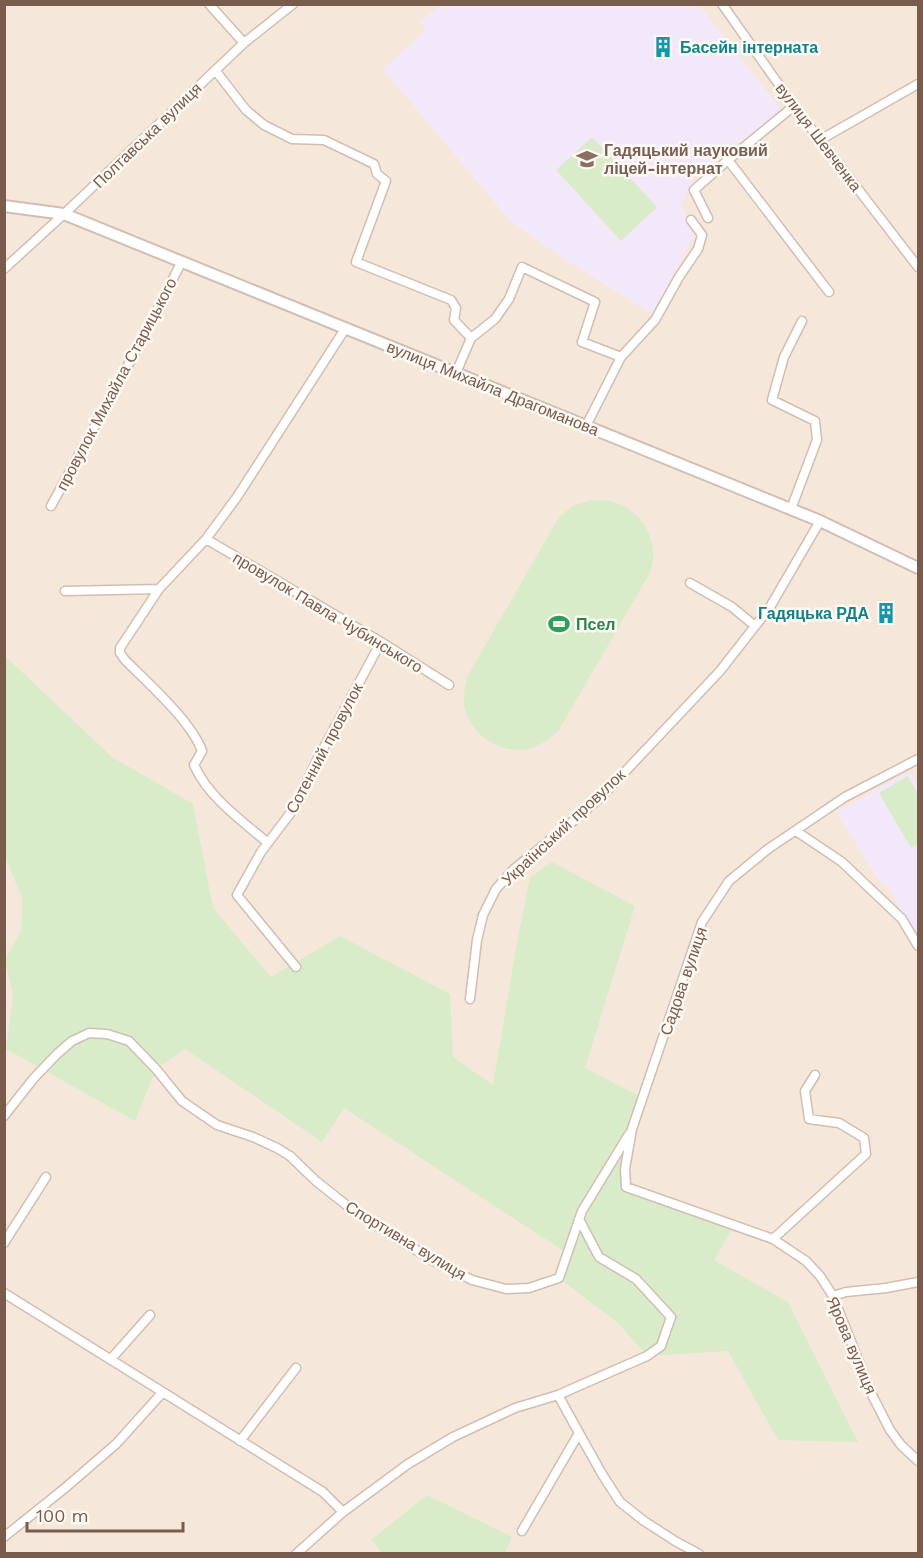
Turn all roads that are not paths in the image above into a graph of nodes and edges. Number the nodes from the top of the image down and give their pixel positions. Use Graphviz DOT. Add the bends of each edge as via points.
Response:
graph roads {
  1 [pos="209,4"];
  2 [pos="293,4"];
  3 [pos="722,4"];
  4 [pos="244,44"];
  5 [pos="215,70"];
  6 [pos="918,84"];
  7 [pos="794,106"];
  8 [pos="820,140"];
  9 [pos="728,160"];
  10 [pos="4,206"];
  11 [pos="64,214"];
  12 [pos="708,218"];
  13 [pos="691,220"];
  14 [pos="181,263"];
  15 [pos="918,267"];
  16 [pos="4,269"];
  17 [pos="829,292"];
  18 [pos="802,321"];
  19 [pos="345,328"];
  20 [pos="471,338"];
  21 [pos="621,357"];
  22 [pos="456,373"];
  23 [pos="586,426"];
  24 [pos="51,506"];
  25 [pos="791,509"];
  26 [pos="820,521"];
  27 [pos="206,539"];
  28 [pos="918,568"];
  29 [pos="690,583"];
  30 [pos="159,589"];
  31 [pos="65,591"];
  32 [pos="755,626"];
  33 [pos="381,642"];
  34 [pos="448,685"];
  35 [pos="918,759"];
  36 [pos="796,831"];
  37 [pos="268,843"];
  38 [pos="918,946"];
  39 [pos="296,966"];
  40 [pos="470,999"];
  41 [pos="815,1075"];
  42 [pos="4,1116"];
  43 [pos="632,1129"];
  44 [pos="46,1177"];
  45 [pos="626,1187"];
  46 [pos="579,1219"];
  47 [pos="773,1239"];
  48 [pos="4,1243"];
  49 [pos="559,1278"];
  50 [pos="918,1282"];
  51 [pos="833,1296"];
  52 [pos="6,1297"];
  53 [pos="150,1315"];
  54 [pos="111,1359"];
  55 [pos="296,1368"];
  56 [pos="162,1393"];
  57 [pos="558,1395"];
  58 [pos="579,1433"];
  59 [pos="240,1441"];
  60 [pos="918,1461"];
  61 [pos="343,1512"];
  62 [pos="522,1530"];
  63 [pos="4,1537"];
  64 [pos="296,1554"];
  65 [pos="699,1554"];
  1 -- 4 [label="street"];
  2 -- 4 [label="street, Полтавська вулиця"];
  3 -- 7 [label="street, вулиця Шевченка"];
  4 -- 5 [label="street, Полтавська вулиця"];
  5 -- 11 [label="street, Полтавська вулиця"];
  5 -- 20 [label="street" via="246,110 264,125 292,139 324,140 374,164 376,174 386,180 357,262 451,300 456,308 454,320"];
  6 -- 8 [label="street"];
  7 -- 8 [label="street, вулиця Шевченка"];
  7 -- 9 [label="street"];
  8 -- 15 [label="street, вулиця Шевченка"];
  9 -- 12 [label="street" via="694,190"];
  9 -- 17 [label="street"];
  10 -- 11 [label="street, вулиця Михайла Драгоманова"];
  11 -- 14 [label="street, вулиця Михайла Драгоманова"];
  11 -- 16 [label="street, Полтавська вулиця"];
  13 -- 21 [label="street" via="702,235 698,249 655,320"];
  14 -- 19 [label="street, вулиця Михайла Драгоманова"];
  14 -- 24 [label="street, провулок Михайла Старицького"];
  18 -- 25 [label="street" via="784,357 772,400 815,422 817,440"];
  19 -- 22 [label="street, вулиця Михайла Драгоманова"];
  19 -- 27 [label="street"];
  20 -- 21 [label="street" via="495,319 509,299 522,267 595,302 582,342"];
  20 -- 22 [label="street"];
  21 -- 23 [label="street"];
  22 -- 23 [label="street, вулиця Михайла Драгоманова"];
  23 -- 25 [label="street, вулиця Михайла Драгоманова"];
  25 -- 26 [label="street, вулиця Михайла Драгоманова"];
  26 -- 28 [label="street, вулиця Михайла Драгоманова"];
  26 -- 32 [label="street, Український провулок"];
  27 -- 30 [label="street"];
  27 -- 33 [label="street, провулок Павла Чубинського"];
  29 -- 32 [label="street" via="732,607"];
  30 -- 31 [label="street"];
  30 -- 37 [label="street" via="120,653 184,721 199,744 202,751 194,765 200,778 229,810"];
  32 -- 40 [label="street, Український провулок" via="720,671 604,794 514,869 496,889 483,915 477,940"];
  33 -- 34 [label="street, провулок Павла Чубинського"];
  33 -- 37 [label="street, Сотенний провулок" via="294,807"];
  35 -- 36 [label="street, Садова вулиця" via="845,797"];
  36 -- 38 [label="street" via="842,862 902,919"];
  36 -- 43 [label="street, Садова вулиця" via="729,882 702,922"];
  37 -- 39 [label="street, Сотенний провулок" via="237,895"];
  41 -- 47 [label="street" via="806,1091 809,1119 839,1124 864,1138 866,1154"];
  42 -- 49 [label="street, Спортивна вулиця" via="34,1078 72,1041 89,1033 107,1034 129,1041 182,1101 216,1125 253,1137 290,1156 355,1212 434,1261 472,1280 506,1289 529,1288"];
  43 -- 45 [label="street, Садова вулиця"];
  43 -- 46 [label="street, Садова вулиця"];
  44 -- 48 [label="street"];
  45 -- 47 [label="street, Ярова вулиця"];
  46 -- 49 [label="street, Садова вулиця"];
  46 -- 57 [label="street" via="599,1257 636,1279 671,1317 661,1346 647,1356"];
  47 -- 51 [label="street, Ярова вулиця" via="806,1261"];
  50 -- 51 [label="street"];
  51 -- 60 [label="street, Ярова вулиця" via="890,1430"];
  52 -- 54 [label="street"];
  53 -- 54 [label="street"];
  54 -- 56 [label="street"];
  55 -- 59 [label="street"];
  56 -- 59 [label="street"];
  56 -- 63 [label="street" via="116,1444"];
  57 -- 58 [label="street"];
  57 -- 61 [label="street" via="515,1408 453,1437 408,1464"];
  58 -- 62 [label="street"];
  58 -- 65 [label="street" via="620,1502"];
  59 -- 61 [label="street" via="323,1492"];
  61 -- 64 [label="street"];
}
